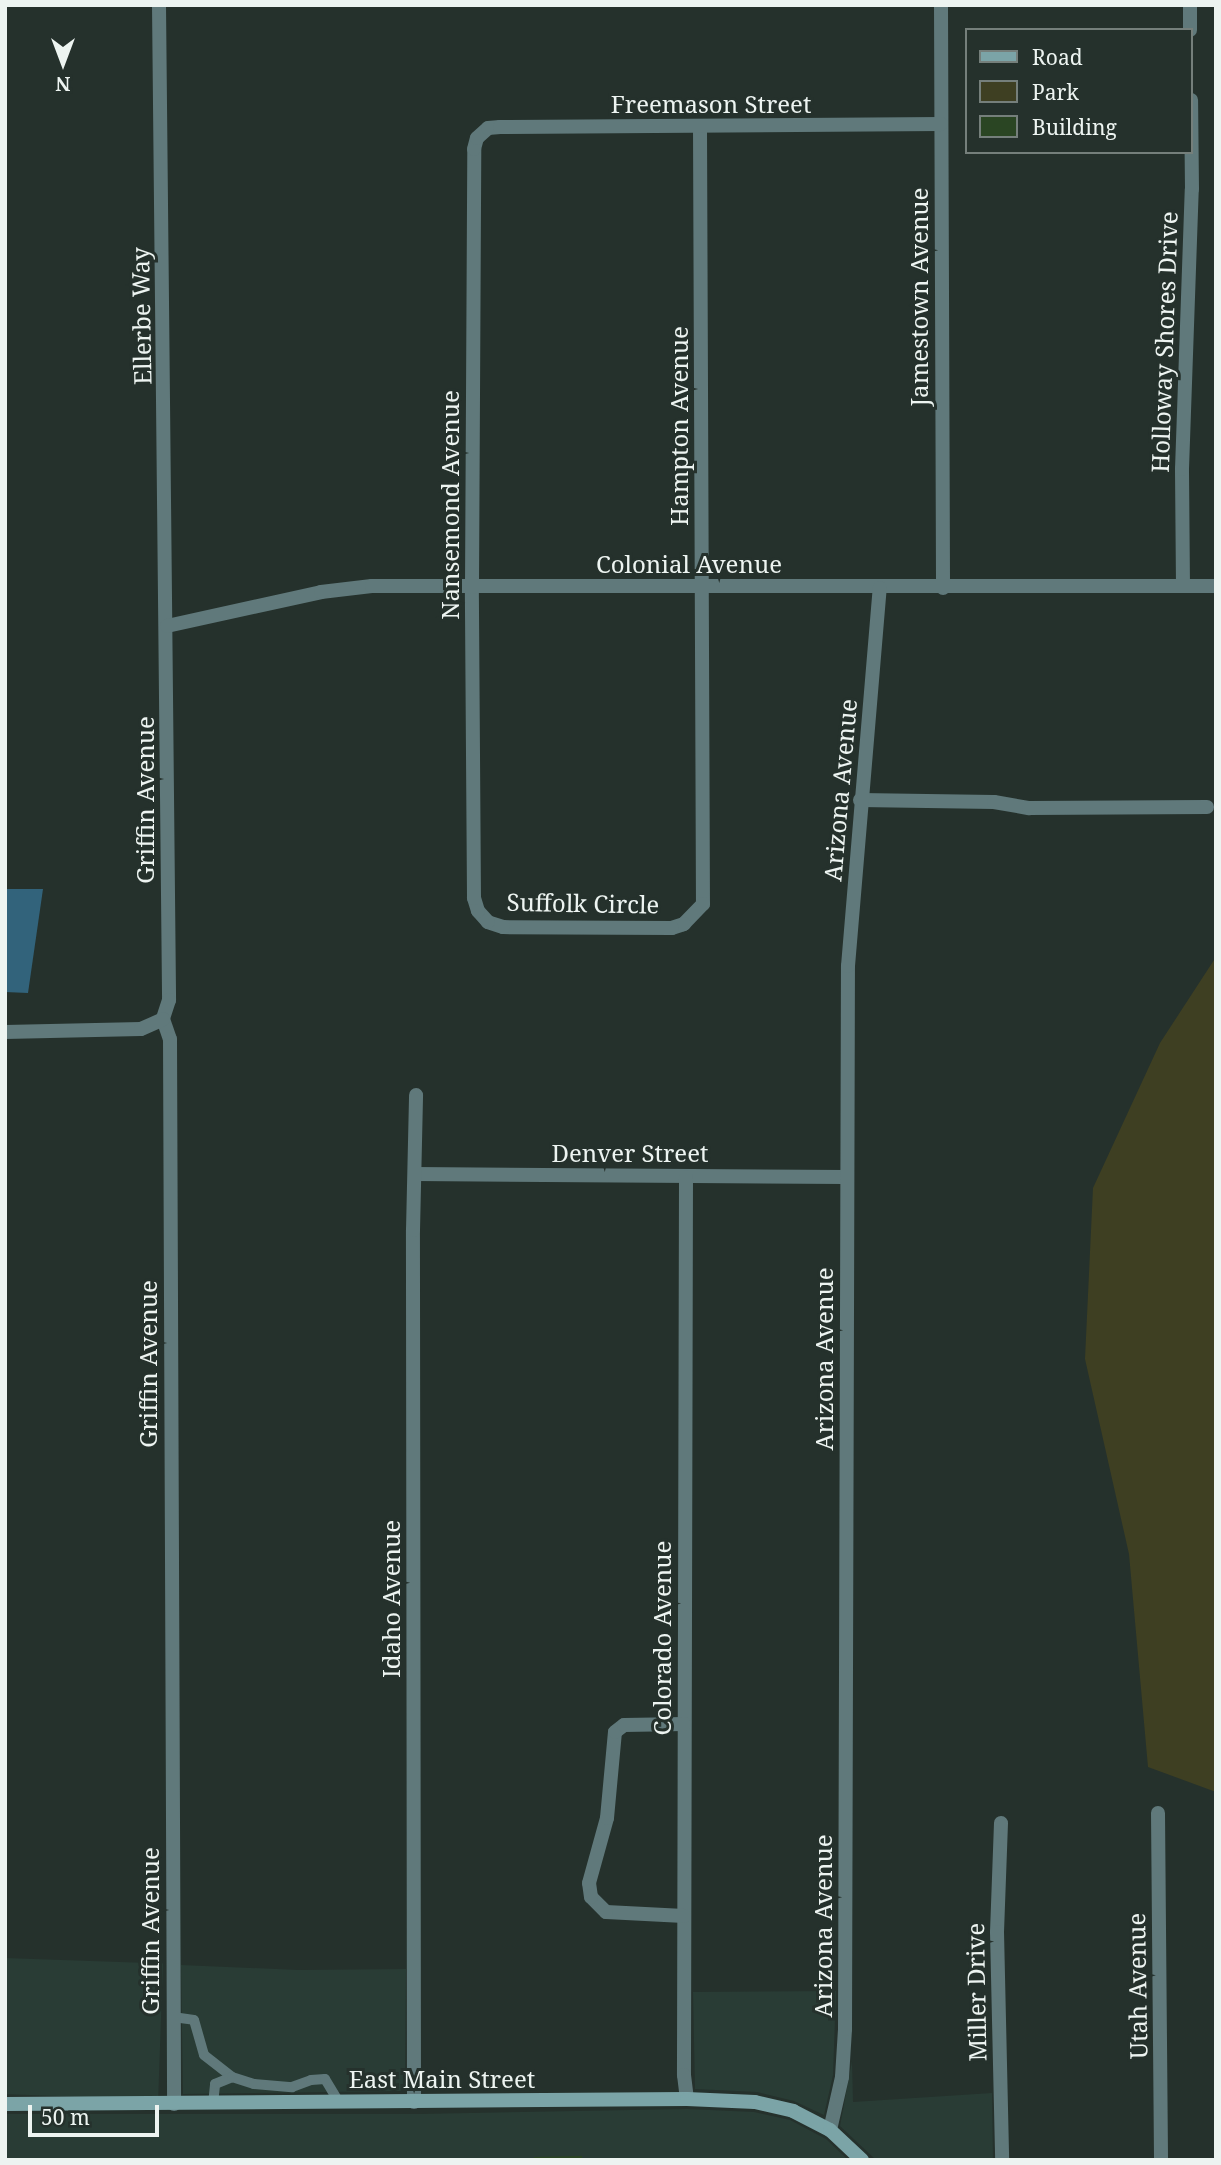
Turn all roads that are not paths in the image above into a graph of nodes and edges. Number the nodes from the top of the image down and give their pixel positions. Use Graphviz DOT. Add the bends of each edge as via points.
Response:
graph roads {
  1 [pos="159,5"];
  2 [pos="941,5"];
  3 [pos="1190,5"];
  4 [pos="1191,28"];
  5 [pos="941,124"];
  6 [pos="700,128"];
  7 [pos="483,132"];
  8 [pos="1192,154"];
  9 [pos="702,586"];
  10 [pos="1183,586"];
  11 [pos="1216,586"];
  12 [pos="472,587"];
  13 [pos="880,588"];
  14 [pos="943,588"];
  15 [pos="167,626"];
  16 [pos="860,800"];
  17 [pos="1207,807"];
  18 [pos="704,809"];
  19 [pos="474,881"];
  20 [pos="163,1019"];
  21 [pos="5,1032"];
  22 [pos="416,1096"];
  23 [pos="415,1174"];
  24 [pos="686,1177"];
  25 [pos="845,1177"];
  26 [pos="684,1724"];
  27 [pos="1158,1813"];
  28 [pos="1002,1823"];
  29 [pos="684,1916"];
  30 [pos="173,2017"];
  31 [pos="232,2077"];
  32 [pos="311,2080"];
  33 [pos="687,2099"];
  34 [pos="339,2102"];
  35 [pos="414,2102"];
  36 [pos="308,2103"];
  37 [pos="5,2104"];
  38 [pos="174,2104"];
  39 [pos="213,2104"];
  40 [pos="830,2130"];
  41 [pos="862,2160"];
  42 [pos="1002,2160"];
  43 [pos="1161,2160"];
  1 -- 15 [label="street, Ellerbe Way"];
  2 -- 5 [label="street, Jamestown Avenue"];
  3 -- 4 [label="street"];
  5 -- 6 [label="street, Freemason Street"];
  5 -- 14 [label="street, Jamestown Avenue"];
  6 -- 7 [label="street, Freemason Street" via="500,127"];
  6 -- 9 [label="street, Hampton Avenue"];
  7 -- 12 [label="street, Nansemond Avenue" via="474,149"];
  8 -- 10 [label="street, Holloway Shores Drive"];
  9 -- 12 [label="street, Colonial Avenue"];
  9 -- 13 [label="street, Colonial Avenue"];
  9 -- 18 [label="street, Hampton Avenue"];
  10 -- 11 [label="street, Colonial Avenue"];
  10 -- 14 [label="street, Colonial Avenue"];
  12 -- 15 [label="street, Colonial Avenue" via="349,587"];
  12 -- 19 [label="street, Nansemond Avenue"];
  13 -- 14 [label="street, Colonial Avenue"];
  13 -- 16 [label="street, Arizona Avenue"];
  15 -- 20 [label="street, Griffin Avenue" via="169,1000"];
  16 -- 17 [label="street" via="994,802 1029,808"];
  16 -- 25 [label="street, Arizona Avenue" via="848,966"];
  18 -- 19 [label="street, Suffolk Circle" via="703,904 684,924 672,928 503,927 488,922 478,911"];
  20 -- 21 [label="street" via="141,1029"];
  20 -- 30 [label="street, Griffin Avenue" via="170,1039"];
  22 -- 23 [label="street, Idaho Avenue"];
  23 -- 24 [label="street, Denver Street"];
  23 -- 35 [label="street, Idaho Avenue"];
  24 -- 25 [label="street, Denver Street"];
  24 -- 26 [label="street, Colorado Avenue"];
  25 -- 40 [label="street, Arizona Avenue" via="845,2029 842,2077"];
  26 -- 29 [label="street, Colorado Avenue"];
  26 -- 29 [label="street" via="624,1725 615,1731 607,1818 589,1883 591,1897 606,1912"];
  27 -- 43 [label="street, Utah Avenue"];
  28 -- 42 [label="street, Miller Drive" via="997,1932"];
  29 -- 33 [label="street, Colorado Avenue"];
  30 -- 31 [label="lane" via="194,2020 204,2055"];
  30 -- 38 [label="street, Griffin Avenue"];
  31 -- 32 [label="lane" via="292,2087"];
  31 -- 39 [label="lane" via="215,2084"];
  32 -- 34 [label="lane" via="325,2079"];
  32 -- 36 [label="lane"];
  33 -- 35 [label="main road, East Main Street"];
  33 -- 40 [label="main road, East Main Street" via="755,2102 793,2110"];
  34 -- 35 [label="main road, East Main Street"];
  34 -- 36 [label="main road, East Main Street"];
  36 -- 39 [label="main road, East Main Street"];
  37 -- 38 [label="main road, East Main Street"];
  38 -- 39 [label="main road, East Main Street"];
  40 -- 41 [label="main road, East Main Street"];
}
